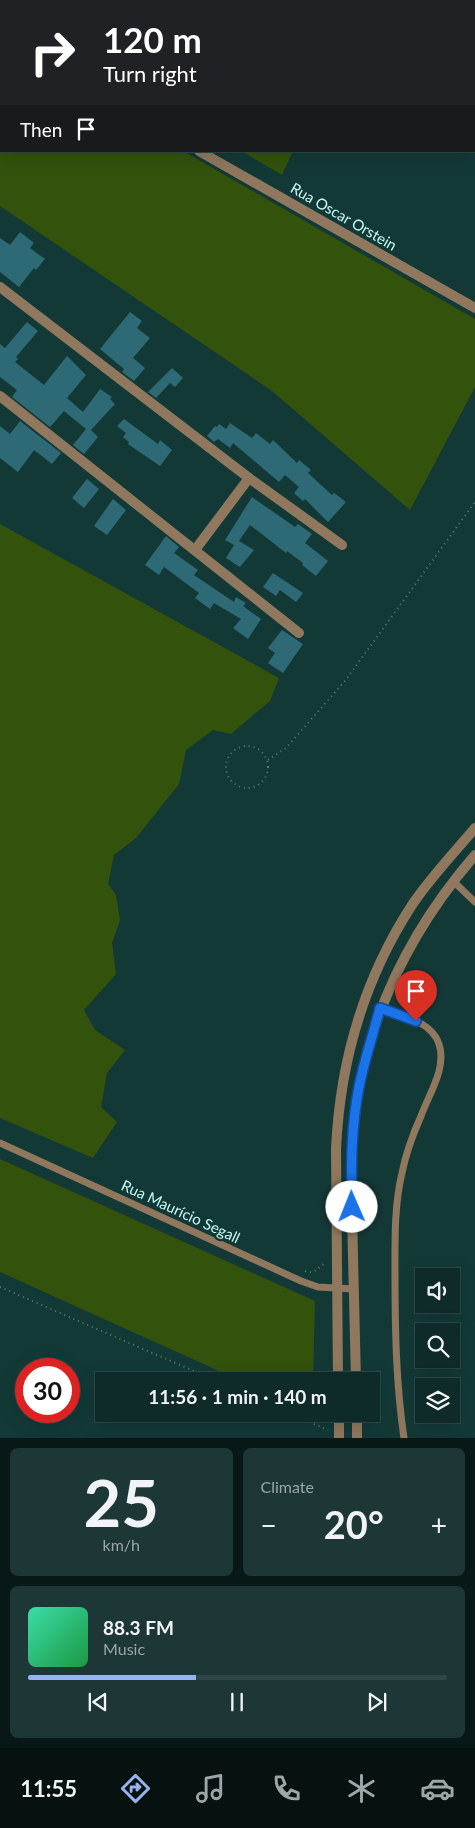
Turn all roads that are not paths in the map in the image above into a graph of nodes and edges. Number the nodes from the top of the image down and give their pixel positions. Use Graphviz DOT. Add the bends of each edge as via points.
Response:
graph roads {
  1 [pos="201,152"];
  2 [pos="0,286"];
  3 [pos="475,308"];
  4 [pos="0,396"];
  5 [pos="249,478"];
  6 [pos="342,545"];
  7 [pos="195,550"];
  8 [pos="299,633"];
  9 [pos="475,828"];
  10 [pos="475,855"];
  11 [pos="453,880"];
  12 [pos="475,902"];
  13 [pos="380,1008"];
  14 [pos="0,1143"];
  15 [pos="337,1289"];
  16 [pos="354,1289"];
  17 [pos="338,1372"];
  18 [pos="356,1372"];
  19 [pos="339,1422"];
  20 [pos="357,1422"];
  21 [pos="339,1436"];
  22 [pos="357,1438"];
  23 [pos="404,1438"];
  1 -- 3 [label="street, Rua Oscar Orstein"];
  2 -- 5 [label="street"];
  4 -- 7 [label="street"];
  5 -- 6 [label="street"];
  5 -- 7 [label="street"];
  7 -- 8 [label="street"];
  9 -- 15 [label="street" via="413,903 380,961 356,1022 337,1119"];
  10 -- 11 [label="street"];
  11 -- 12 [label="lane"];
  11 -- 13 [label="street" via="402,958"];
  13 -- 16 [label="street" via="359,1086 352,1133"];
  13 -- 23 [label="lane" via="426,1026 439,1043 442,1056 435,1086 410,1142 401,1175 395,1239 395,1297 399,1404"];
  14 -- 15 [label="lane, Rua Maurício Segall" via="301,1282"];
  15 -- 16 [label="lane, Rua Maurício Segall"];
  15 -- 17 [label="street"];
  16 -- 18 [label="street"];
  19 -- 21 [label="street"];
  20 -- 22 [label="street"];
}
